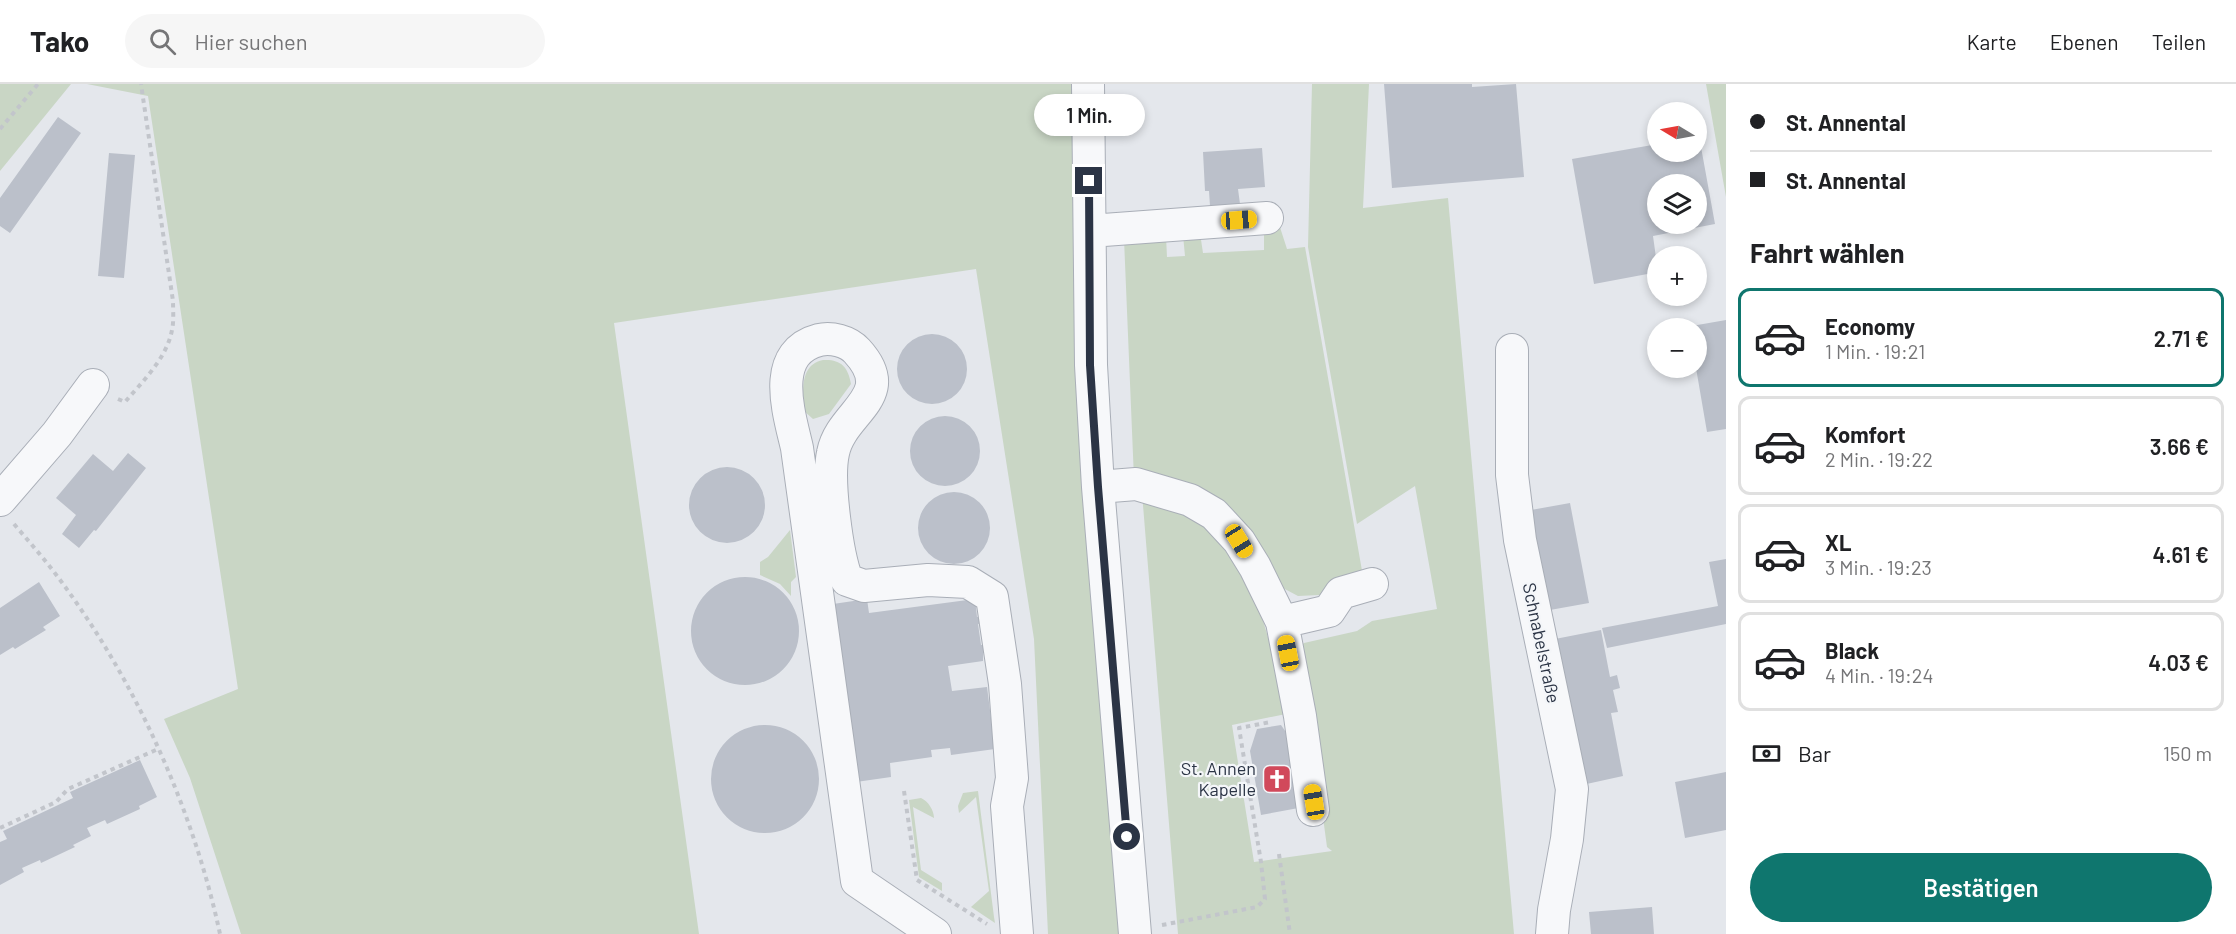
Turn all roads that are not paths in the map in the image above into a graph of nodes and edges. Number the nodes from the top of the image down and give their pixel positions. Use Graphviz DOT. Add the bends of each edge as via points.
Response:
graph roads {
  1 [pos="1088,84"];
  2 [pos="1267,218"];
  3 [pos="1090,231"];
  4 [pos="1512,350"];
  5 [pos="93,385"];
  6 [pos="1098,487"];
  7 [pos="4,508"];
  8 [pos="1372,584"];
  9 [pos="1282,621"];
  10 [pos="1314,810"];
  11 [pos="888,903"];
  12 [pos="1004,930"];
  13 [pos="1135,932"];
  14 [pos="903,934"];
  15 [pos="935,934"];
  16 [pos="1552,934"];
  1 -- 3 [label="street"];
  2 -- 3 [label="street"];
  3 -- 6 [label="street" via="1090,365"];
  4 -- 16 [label="street, Schnabelstraße" via="1512,476 1520,540 1572,789"];
  5 -- 7 [label="street"];
  6 -- 9 [label="street" via="1136,484 1190,500 1214,514 1256,567"];
  6 -- 13 [label="street"];
  8 -- 9 [label="street" via="1341,592 1329,611"];
  9 -- 10 [label="street"];
  11 -- 12 [label="street" via="857,881 797,448 786,394 786,373 792,359 818,340 830,339 853,346 868,363 872,377 873,388 833,450 830,468 840,562 847,580 864,586 928,580 968,582 992,597 1005,684 1012,778 1006,806"];
  11 -- 14 [label="street"];
  11 -- 15 [label="street"];
}
